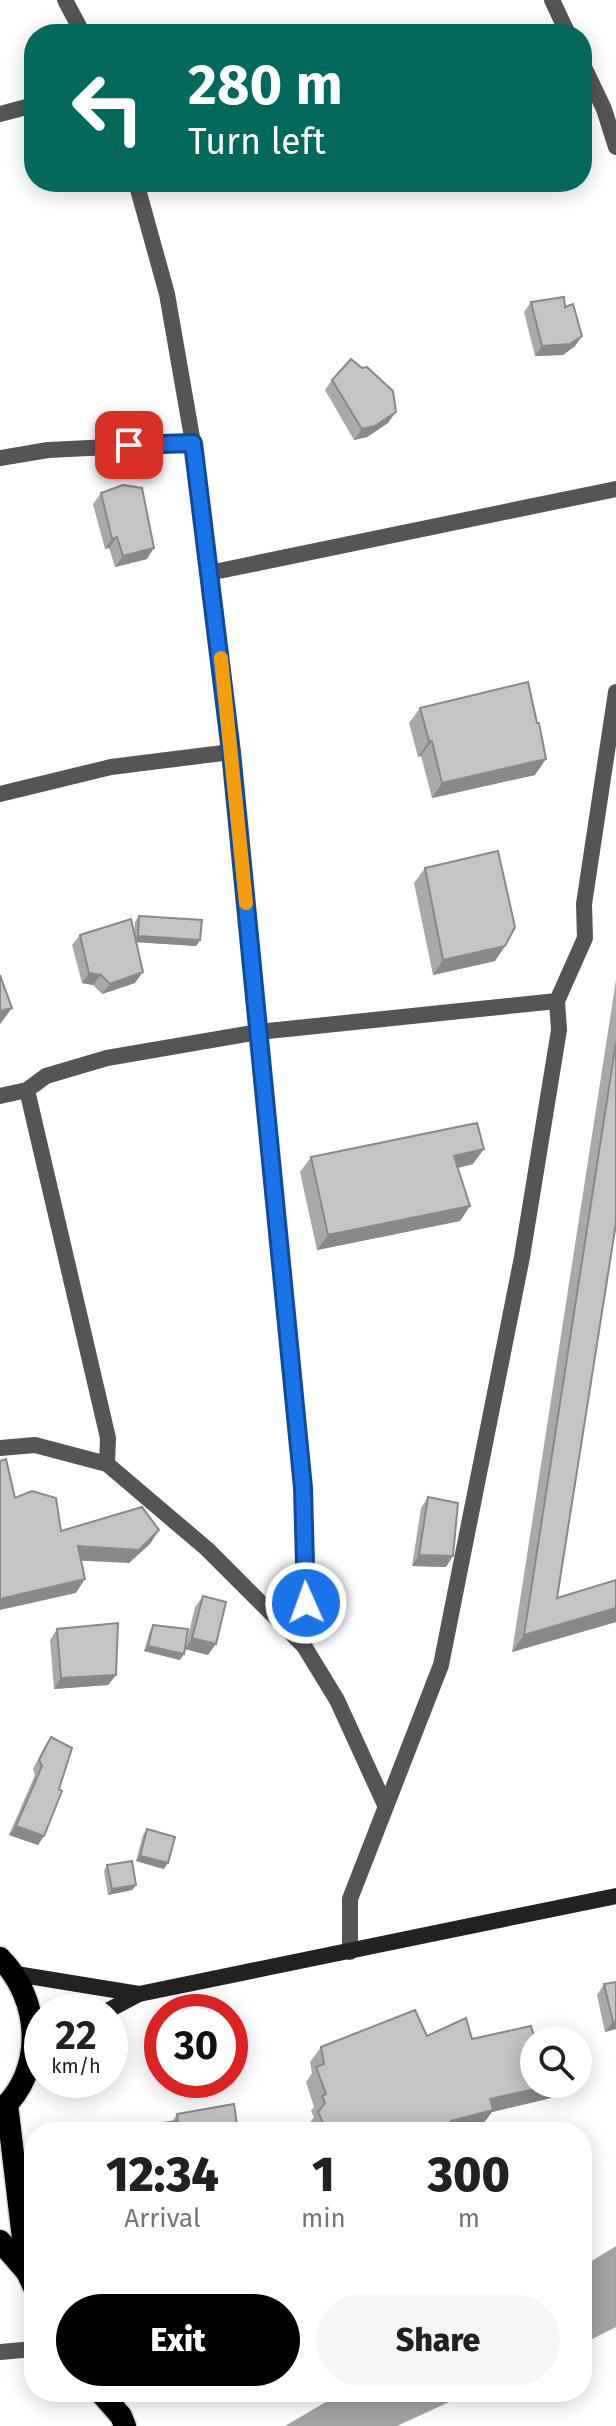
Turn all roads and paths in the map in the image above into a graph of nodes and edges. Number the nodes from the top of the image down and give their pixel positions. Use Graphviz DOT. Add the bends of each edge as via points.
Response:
graph roads {
  1 [pos="65,0"];
  2 [pos="552,0"];
  3 [pos="78,24"];
  4 [pos="563,24"];
  5 [pos="592,84"];
  6 [pos="24,108"];
  7 [pos="0,114"];
  8 [pos="616,147"];
  9 [pos="139,192"];
  10 [pos="193,443"];
  11 [pos="0,458"];
  12 [pos="616,489"];
  13 [pos="209,573"];
  14 [pos="616,692"];
  15 [pos="231,752"];
  16 [pos="0,794"];
  17 [pos="557,1001"];
  18 [pos="258,1032"];
  19 [pos="27,1090"];
  20 [pos="0,1096"];
  21 [pos="0,1448"];
  22 [pos="107,1464"];
  23 [pos="304,1646"];
  24 [pos="385,1805"];
  25 [pos="616,1896"];
  26 [pos="350,1952"];
  27 [pos="8,1966"];
  28 [pos="139,1994"];
  29 [pos="128,2000"];
  30 [pos="24,2085"];
  31 [pos="8,2102"];
  32 [pos="24,2231"];
  33 [pos="0,2241"];
  34 [pos="24,2272"];
  35 [pos="24,2350"];
  36 [pos="0,2352"];
  37 [pos="108,2402"];
  38 [pos="123,2421"];
  1 -- 3 [label="street"];
  2 -- 4 [label="street"];
  5 -- 8 [label="street"];
  6 -- 7 [label="street"];
  9 -- 10 [label="street" via="167,294"];
  10 -- 11 [label="street" via="48,450"];
  10 -- 13 [label="street"];
  12 -- 13 [label="street"];
  13 -- 15 [label="street"];
  14 -- 17 [label="street" via="584,904 585,938"];
  15 -- 16 [label="street" via="111,767"];
  15 -- 18 [label="street"];
  17 -- 18 [label="street"];
  17 -- 24 [label="street" via="559,1030 522,1257 441,1665"];
  18 -- 19 [label="street" via="107,1058 46,1076"];
  18 -- 23 [label="street" via="303,1488"];
  19 -- 20 [label="street"];
  19 -- 22 [label="street" via="108,1438"];
  21 -- 22 [label="street" via="35,1445"];
  22 -- 23 [label="street" via="207,1549"];
  23 -- 24 [label="street" via="337,1700"];
  24 -- 26 [label="street" via="350,1899"];
  25 -- 26 [label="main road"];
  26 -- 28 [label="main road"];
  27 -- 28 [label="main road"];
  27 -- 31 [label="highway" via="32,2012 32,2052"];
  28 -- 29 [label="main road"];
  30 -- 31 [label="main road"];
  31 -- 32 [label="highway"];
  33 -- 34 [label="highway"];
  35 -- 36 [label="street"];
  37 -- 38 [label="highway"];
}
